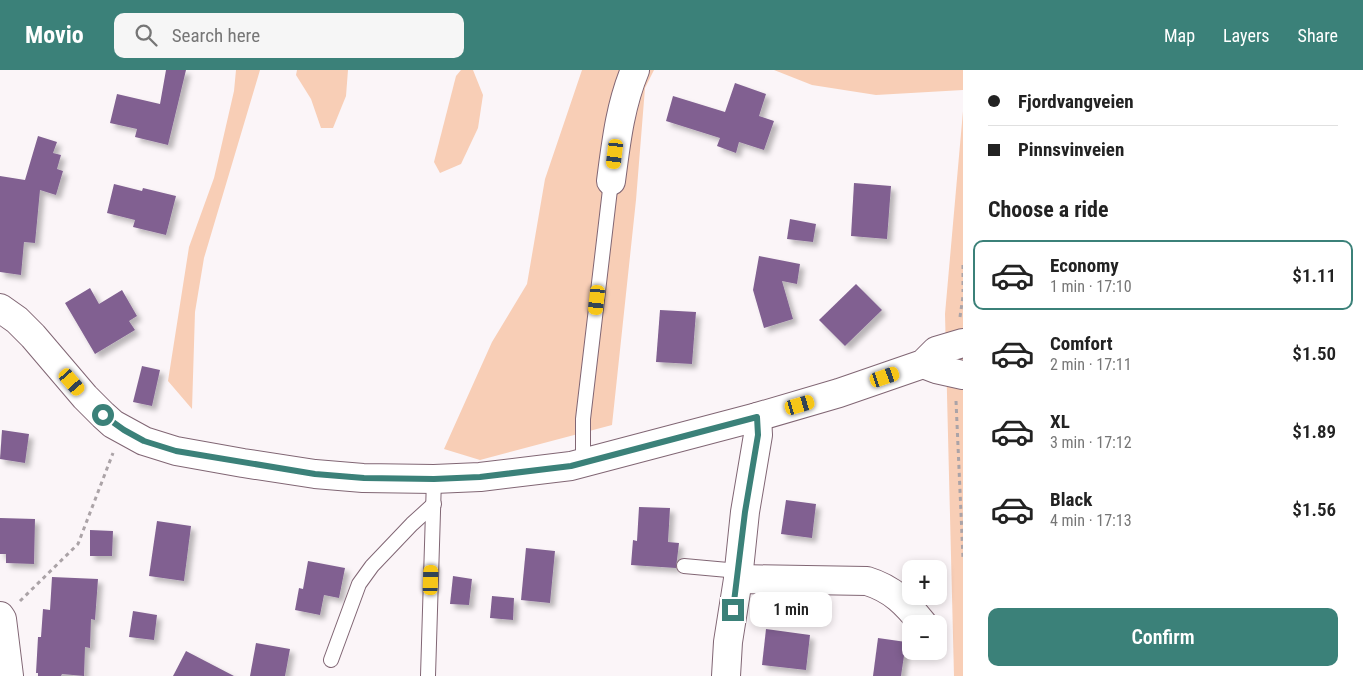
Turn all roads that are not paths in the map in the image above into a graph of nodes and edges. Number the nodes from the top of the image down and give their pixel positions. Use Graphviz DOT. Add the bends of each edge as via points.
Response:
graph roads {
  1 [pos="634,70"];
  2 [pos="611,181"];
  3 [pos="0,308"];
  4 [pos="959,344"];
  5 [pos="923,364"];
  6 [pos="959,374"];
  7 [pos="757,417"];
  8 [pos="584,463"];
  9 [pos="434,491"];
  10 [pos="684,566"];
  11 [pos="739,575"];
  12 [pos="916,615"];
  13 [pos="1,617"];
  14 [pos="331,660"];
  15 [pos="9,676"];
  16 [pos="428,676"];
  17 [pos="726,676"];
  1 -- 2 [label="street" via="617,131"];
  2 -- 8 [label="lane" via="583,418"];
  3 -- 9 [label="street" via="17,320 103,415 144,441 176,451 243,463 364,478"];
  4 -- 5 [label="street" via="936,351"];
  5 -- 6 [label="street"];
  5 -- 7 [label="street"];
  7 -- 8 [label="street"];
  7 -- 11 [label="street" via="758,435 745,512"];
  8 -- 9 [label="street" via="480,477"];
  9 -- 14 [label="lane" via="412,524 359,584"];
  9 -- 16 [label="lane"];
  10 -- 11 [label="lane"];
  11 -- 12 [label="street" via="867,581 882,586 904,601"];
  11 -- 17 [label="street"];
  13 -- 15 [label="street"];
}
